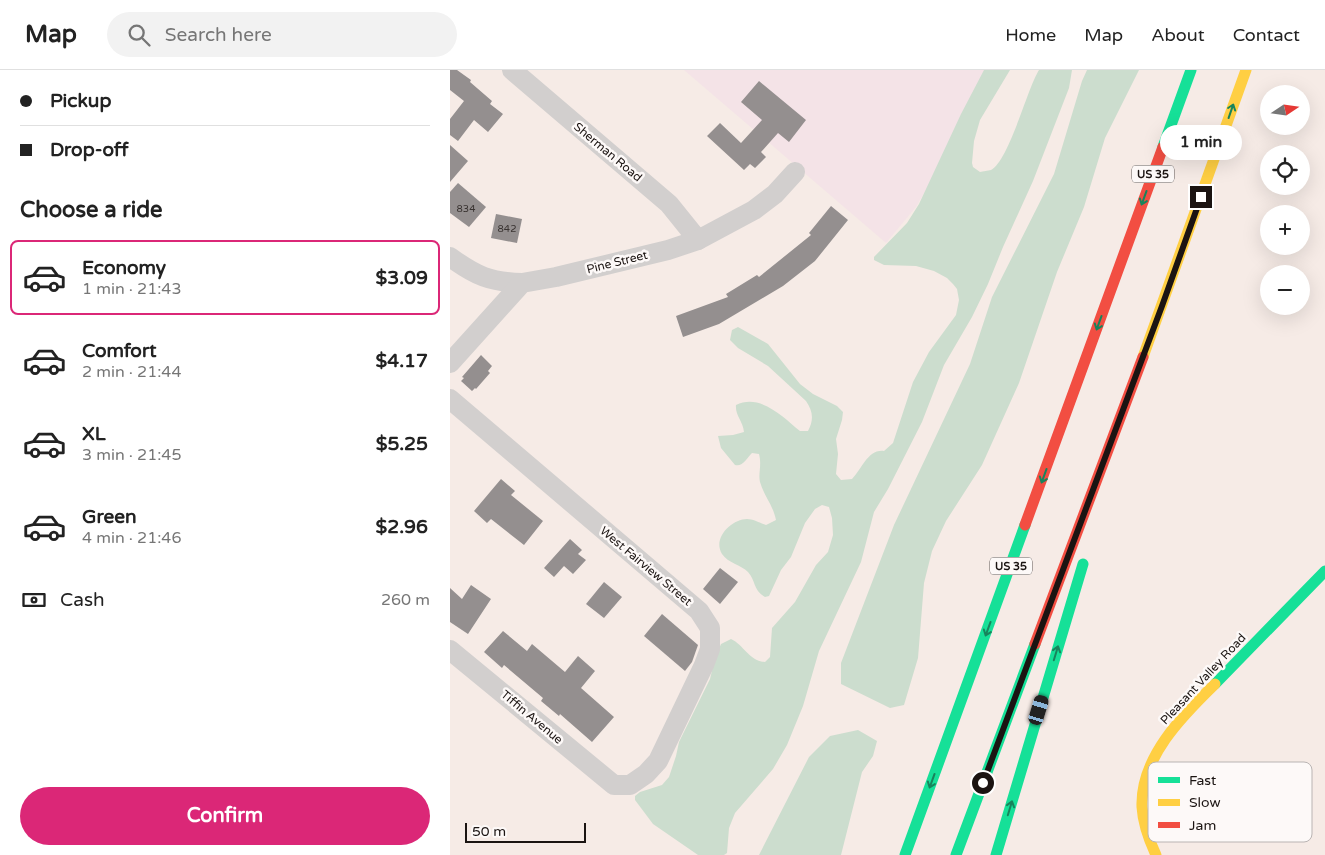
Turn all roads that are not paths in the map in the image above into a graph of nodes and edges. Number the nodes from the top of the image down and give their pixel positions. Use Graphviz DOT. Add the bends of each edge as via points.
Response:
graph roads {
  1 [pos="512,70"];
  2 [pos="1191,70"];
  3 [pos="1246,70"];
  4 [pos="795,172"];
  5 [pos="698,240"];
  6 [pos="450,257"];
  7 [pos="522,283"];
  8 [pos="450,363"];
  9 [pos="450,400"];
  10 [pos="1092,494"];
  11 [pos="1086,538"];
  12 [pos="1084,556"];
  13 [pos="1325,571"];
  14 [pos="450,650"];
  15 [pos="1154,762"];
  16 [pos="1148,777"];
  17 [pos="614,785"];
  18 [pos="1148,836"];
  19 [pos="912,838"];
  20 [pos="1150,842"];
  21 [pos="898,855"];
  22 [pos="905,855"];
  23 [pos="956,855"];
  24 [pos="996,855"];
  25 [pos="1156,855"];
  1 -- 5 [label="street, Sherman Road" via="669,204"];
  2 -- 19 [label="main road, US 35, one-way"];
  10 -- 3 [label="main road, one-way"];
  4 -- 5 [label="street, Pine Street" via="775,194 754,210"];
  5 -- 7 [label="street, Pine Street" via="668,250"];
  6 -- 7 [label="street, Pine Street" via="485,278 502,283"];
  7 -- 8 [label="street"];
  9 -- 17 [label="street, West Fairview Street" via="699,611 710,628 710,649 658,761 630,785"];
  10 -- 11 [label="main road"];
  10 -- 23 [label="main road"];
  24 -- 12 [label="main road, one-way"];
  13 -- 15 [label="main road, Pleasant Valley Road" via="1178,723"];
  14 -- 17 [label="street, Tiffin Avenue"];
  16 -- 18 [label="main road, Pleasant Valley Road" via="1142,793"];
  19 -- 21 [label="main road"];
  19 -- 22 [label="main road, US 35"];
  20 -- 25 [label="main road, Pleasant Valley Road"];
}
